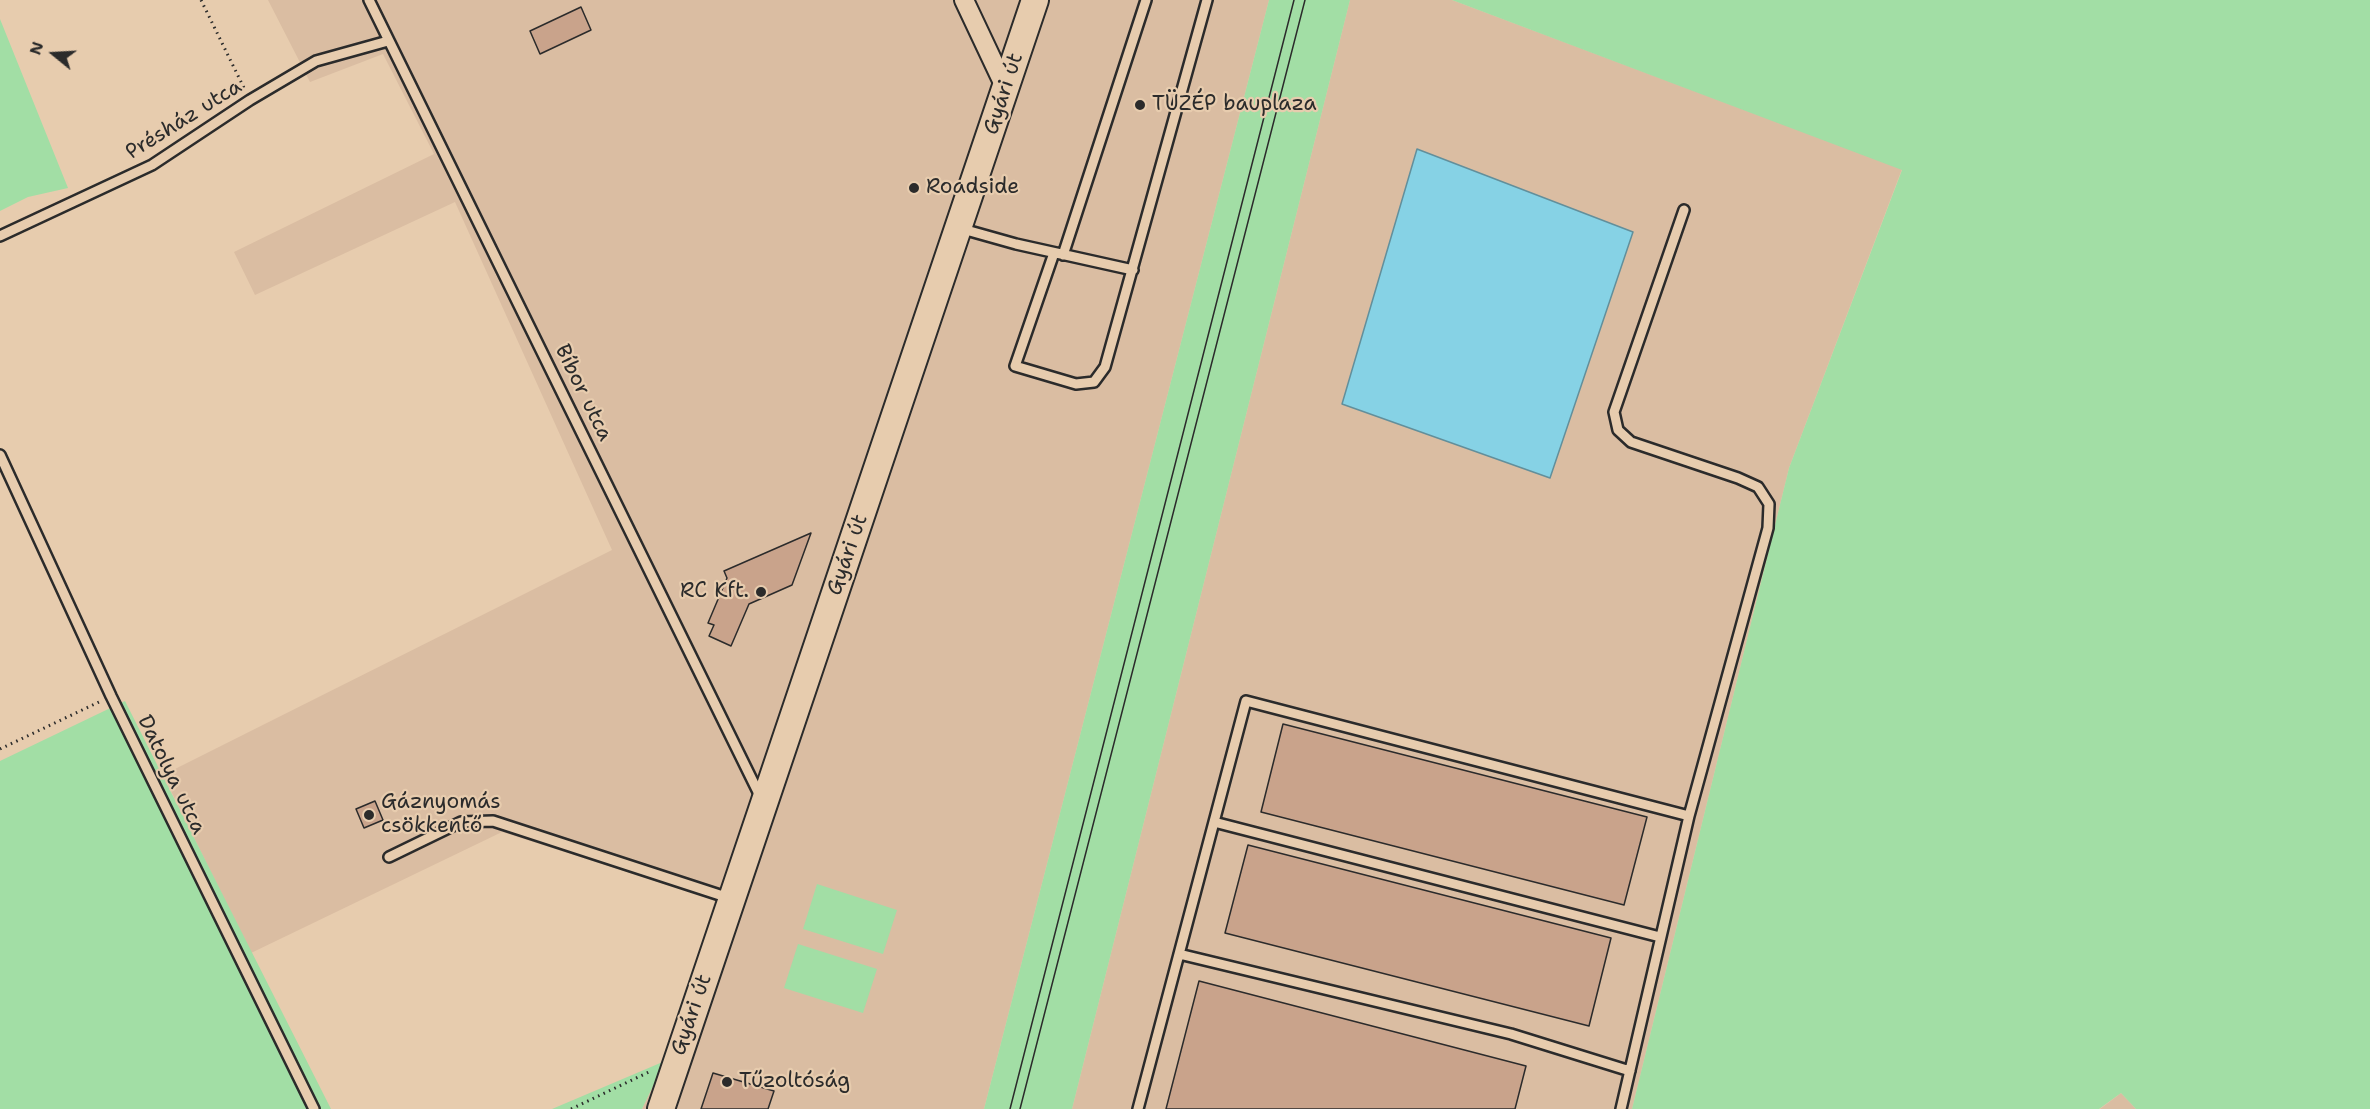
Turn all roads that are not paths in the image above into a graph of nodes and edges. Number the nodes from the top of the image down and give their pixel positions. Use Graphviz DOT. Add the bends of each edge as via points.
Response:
graph roads {
  1 [pos="369,0"];
  2 [pos="964,0"];
  3 [pos="1035,0"];
  4 [pos="1146,0"];
  5 [pos="1208,0"];
  6 [pos="388,41"];
  7 [pos="1006,89"];
  8 [pos="1684,210"];
  9 [pos="959,228"];
  10 [pos="0,236"];
  11 [pos="1059,254"];
  12 [pos="1133,270"];
  13 [pos="0,455"];
  14 [pos="764,802"];
  15 [pos="1689,816"];
  16 [pos="1214,822"];
  17 [pos="388,857"];
  18 [pos="732,899"];
  19 [pos="1660,937"];
  20 [pos="1179,954"];
  21 [pos="1630,1071"];
  22 [pos="314,1109"];
  23 [pos="661,1109"];
  24 [pos="1138,1109"];
  25 [pos="1622,1109"];
  1 -- 6 [label="lane, Bíbor utca"];
  2 -- 7 [label="street"];
  3 -- 7 [label="street, Gyári út"];
  4 -- 11 [label="lane"];
  5 -- 12 [label="lane"];
  6 -- 10 [label="lane, Présház utca" via="316,61 152,165"];
  6 -- 14 [label="lane, Bíbor utca"];
  7 -- 9 [label="street, Gyári út"];
  8 -- 15 [label="lane" via="1614,412 1618,430 1631,442 1758,487 1769,504 1768,528"];
  9 -- 11 [label="lane"];
  9 -- 14 [label="street, Gyári út"];
  11 -- 12 [label="lane"];
  11 -- 12 [label="lane" via="1016,366 1076,384 1094,382 1105,368"];
  13 -- 22 [label="lane, Datolya utca" via="111,696"];
  14 -- 18 [label="street, Gyári út"];
  15 -- 16 [label="lane" via="1246,700"];
  15 -- 19 [label="lane"];
  16 -- 19 [label="lane"];
  16 -- 20 [label="lane"];
  17 -- 18 [label="lane" via="460,822 493,821"];
  18 -- 23 [label="street, Gyári út"];
  19 -- 21 [label="lane"];
  20 -- 21 [label="lane" via="1511,1034"];
  20 -- 24 [label="lane"];
  21 -- 25 [label="lane"];
}
